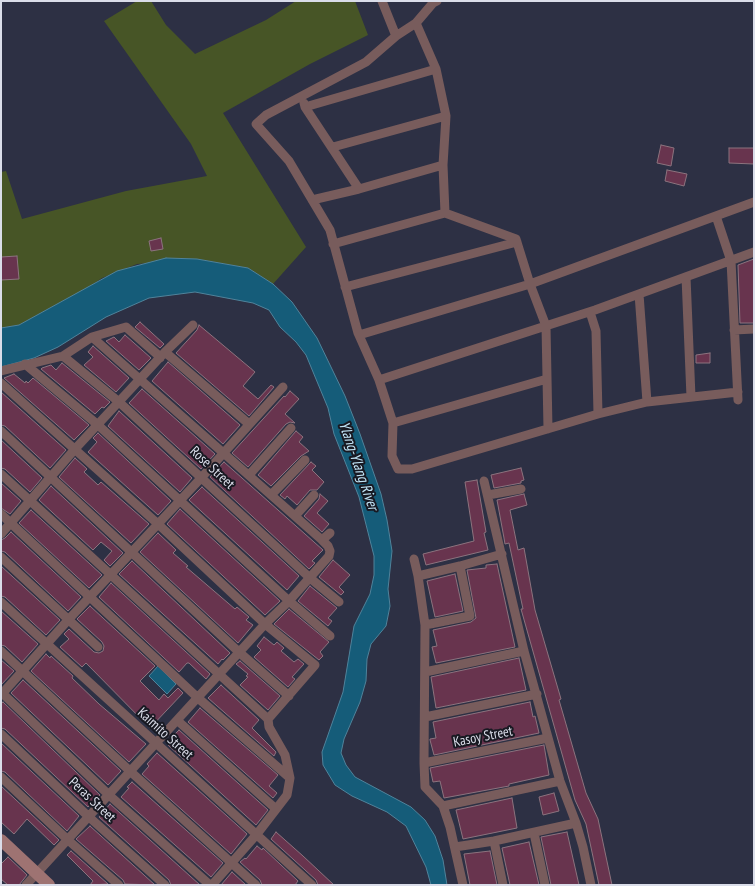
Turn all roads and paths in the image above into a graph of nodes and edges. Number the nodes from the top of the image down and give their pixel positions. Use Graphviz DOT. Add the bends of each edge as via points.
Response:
graph roads {
  1 [pos="382,1"];
  2 [pos="434,2"];
  3 [pos="416,23"];
  4 [pos="396,36"];
  5 [pos="436,69"];
  6 [pos="302,95"];
  7 [pos="306,107"];
  8 [pos="446,116"];
  9 [pos="332,147"];
  10 [pos="443,166"];
  11 [pos="359,189"];
  12 [pos="312,200"];
  13 [pos="754,202"];
  14 [pos="445,213"];
  15 [pos="716,216"];
  16 [pos="517,242"];
  17 [pos="334,244"];
  18 [pos="754,252"];
  19 [pos="731,261"];
  20 [pos="686,277"];
  21 [pos="530,284"];
  22 [pos="345,287"];
  23 [pos="639,294"];
  24 [pos="590,312"];
  25 [pos="193,325"];
  26 [pos="546,326"];
  27 [pos="754,329"];
  28 [pos="734,330"];
  29 [pos="359,335"];
  30 [pos="92,337"];
  31 [pos="162,355"];
  32 [pos="63,356"];
  33 [pos="25,364"];
  34 [pos="1,371"];
  35 [pos="547,379"];
  36 [pos="140,380"];
  37 [pos="379,380"];
  38 [pos="1,383"];
  39 [pos="283,387"];
  40 [pos="691,396"];
  41 [pos="119,402"];
  42 [pos="646,402"];
  43 [pos="598,414"];
  44 [pos="394,423"];
  45 [pos="249,424"];
  46 [pos="98,425"];
  47 [pos="291,428"];
  48 [pos="548,429"];
  49 [pos="1,431"];
  50 [pos="75,449"];
  51 [pos="223,452"];
  52 [pos="305,460"];
  53 [pos="1,474"];
  54 [pos="249,476"];
  55 [pos="52,477"];
  56 [pos="202,477"];
  57 [pos="484,481"];
  58 [pos="521,489"];
  59 [pos="271,494"];
  60 [pos="314,494"];
  61 [pos="488,495"];
  62 [pos="180,499"];
  63 [pos="30,500"];
  64 [pos="1,514"];
  65 [pos="295,516"];
  66 [pos="11,523"];
  67 [pos="158,524"];
  68 [pos="330,533"];
  69 [pos="1,534"];
  70 [pos="322,540"];
  71 [pos="131,553"];
  72 [pos="502,554"];
  73 [pos="1,557"];
  74 [pos="414,559"];
  75 [pos="460,566"];
  76 [pos="112,574"];
  77 [pos="418,576"];
  78 [pos="310,578"];
  79 [pos="91,597"];
  80 [pos="289,601"];
  81 [pos="1,602"];
  82 [pos="340,602"];
  83 [pos="69,619"];
  84 [pos="265,624"];
  85 [pos="425,625"];
  86 [pos="330,636"];
  87 [pos="47,645"];
  88 [pos="98,647"];
  89 [pos="524,650"];
  90 [pos="1,651"];
  91 [pos="240,653"];
  92 [pos="23,671"];
  93 [pos="425,672"];
  94 [pos="219,675"];
  95 [pos="2,694"];
  96 [pos="537,694"];
  97 [pos="289,696"];
  98 [pos="198,698"];
  99 [pos="425,716"];
  100 [pos="268,719"];
  101 [pos="178,721"];
  102 [pos="1,734"];
  103 [pos="548,738"];
  104 [pos="156,744"];
  105 [pos="424,763"];
  106 [pos="131,772"];
  107 [pos="1,778"];
  108 [pos="290,778"];
  109 [pos="560,781"];
  110 [pos="109,795"];
  111 [pos="443,806"];
  112 [pos="276,809"];
  113 [pos="89,817"];
  114 [pos="576,823"];
  115 [pos="534,833"];
  116 [pos="257,834"];
  117 [pos="1,840"];
  118 [pos="68,840"];
  119 [pos="494,841"];
  120 [pos="455,847"];
  121 [pos="231,863"];
  122 [pos="37,873"];
  123 [pos="26,885"];
  124 [pos="49,885"];
  125 [pos="119,885"];
  126 [pos="165,885"];
  127 [pos="211,885"];
  128 [pos="256,885"];
  129 [pos="312,885"];
  130 [pos="463,885"];
  131 [pos="503,885"];
  132 [pos="545,885"];
  133 [pos="591,885"];
  1 -- 4 [label="street"];
  2 -- 3 [label="street"];
  3 -- 4 [label="street"];
  3 -- 5 [label="street"];
  4 -- 6 [label="street" via="366,62"];
  5 -- 7 [label="street"];
  5 -- 8 [label="street"];
  6 -- 7 [label="street"];
  6 -- 12 [label="street" via="256,124 289,161"];
  7 -- 9 [label="street"];
  8 -- 9 [label="street"];
  8 -- 10 [label="street"];
  9 -- 11 [label="street"];
  10 -- 11 [label="street"];
  10 -- 14 [label="street"];
  11 -- 12 [label="street"];
  12 -- 17 [label="street" via="330,230"];
  13 -- 15 [label="street"];
  14 -- 16 [label="street"];
  14 -- 17 [label="street"];
  15 -- 19 [label="street"];
  15 -- 21 [label="street"];
  16 -- 21 [label="street"];
  16 -- 22 [label="street"];
  17 -- 22 [label="street"];
  18 -- 19 [label="street"];
  19 -- 20 [label="street"];
  19 -- 28 [label="street"];
  20 -- 23 [label="street"];
  20 -- 40 [label="street"];
  21 -- 26 [label="street"];
  21 -- 29 [label="street"];
  22 -- 29 [label="street"];
  23 -- 24 [label="street"];
  23 -- 42 [label="street"];
  24 -- 26 [label="street"];
  24 -- 43 [label="street" via="596,331"];
  25 -- 31 [label="street"];
  26 -- 35 [label="street"];
  26 -- 37 [label="street"];
  27 -- 28 [label="street"];
  28 -- 40 [label="street" via="738,396"];
  29 -- 37 [label="street"];
  30 -- 31 [label="street" via="126,327"];
  30 -- 32 [label="street"];
  30 -- 36 [label="street"];
  31 -- 36 [label="street"];
  31 -- 45 [label="street"];
  32 -- 33 [label="street"];
  32 -- 41 [label="street, Rose Street"];
  33 -- 34 [label="street"];
  33 -- 46 [label="street"];
  35 -- 44 [label="street"];
  35 -- 48 [label="street"];
  36 -- 41 [label="street"];
  36 -- 51 [label="street"];
  37 -- 44 [label="street"];
  38 -- 50 [label="street"];
  39 -- 45 [label="street"];
  40 -- 42 [label="street"];
  41 -- 46 [label="street"];
  41 -- 56 [label="street, Rose Street"];
  42 -- 43 [label="street"];
  43 -- 48 [label="street"];
  44 -- 48 [label="street" via="392,456 398,469 412,468"];
  45 -- 51 [label="street"];
  46 -- 50 [label="street"];
  46 -- 62 [label="street"];
  47 -- 54 [label="street"];
  49 -- 55 [label="street"];
  50 -- 55 [label="street"];
  50 -- 67 [label="street"];
  51 -- 54 [label="street"];
  51 -- 56 [label="street"];
  52 -- 59 [label="street"];
  53 -- 63 [label="street"];
  54 -- 59 [label="street"];
  55 -- 63 [label="street"];
  55 -- 71 [label="street"];
  56 -- 62 [label="street"];
  56 -- 78 [label="street, Rose Street"];
  57 -- 61 [label="street"];
  58 -- 61 [label="street"];
  59 -- 65 [label="street"];
  60 -- 65 [label="street"];
  61 -- 72 [label="street"];
  62 -- 67 [label="street"];
  62 -- 80 [label="street"];
  63 -- 66 [label="street"];
  63 -- 76 [label="street"];
  64 -- 66 [label="street"];
  65 -- 70 [label="street"];
  66 -- 69 [label="street"];
  66 -- 79 [label="street"];
  67 -- 71 [label="street"];
  67 -- 84 [label="street"];
  68 -- 70 [label="street"];
  70 -- 78 [label="street" via="328,546 329,556"];
  71 -- 76 [label="street"];
  71 -- 91 [label="street"];
  72 -- 75 [label="street"];
  72 -- 89 [label="street"];
  73 -- 83 [label="street"];
  74 -- 77 [label="street"];
  75 -- 77 [label="street"];
  75 -- 85 [label="street" via="470,616"];
  76 -- 79 [label="street"];
  76 -- 94 [label="street"];
  77 -- 85 [label="street"];
  78 -- 80 [label="street"];
  78 -- 82 [label="street, Rose Street"];
  79 -- 83 [label="street"];
  79 -- 98 [label="street"];
  80 -- 84 [label="street"];
  80 -- 86 [label="street"];
  81 -- 87 [label="street, Kaimito Street"];
  83 -- 87 [label="street"];
  83 -- 88 [label="street"];
  84 -- 91 [label="street"];
  84 -- 97 [label="street" via="315,665"];
  85 -- 93 [label="street"];
  87 -- 92 [label="street"];
  87 -- 104 [label="street, Kaimito Street"];
  89 -- 93 [label="street"];
  89 -- 96 [label="street"];
  90 -- 92 [label="street"];
  91 -- 94 [label="street"];
  91 -- 97 [label="street"];
  92 -- 95 [label="street"];
  92 -- 106 [label="street"];
  93 -- 99 [label="street"];
  94 -- 98 [label="street"];
  94 -- 100 [label="street"];
  95 -- 110 [label="street"];
  96 -- 99 [label="street"];
  96 -- 103 [label="street"];
  97 -- 100 [label="street"];
  98 -- 101 [label="street"];
  98 -- 108 [label="street"];
  99 -- 105 [label="street"];
  100 -- 108 [label="street" via="286,756"];
  101 -- 104 [label="street"];
  101 -- 112 [label="street"];
  102 -- 113 [label="street, Peras Street"];
  103 -- 105 [label="street, Kasoy Street"];
  103 -- 109 [label="street"];
  104 -- 106 [label="street"];
  104 -- 116 [label="street, Kaimito Street"];
  105 -- 111 [label="street" via="425,787"];
  106 -- 110 [label="street"];
  106 -- 121 [label="street"];
  107 -- 118 [label="street"];
  108 -- 112 [label="street" via="287,795"];
  109 -- 111 [label="street"];
  109 -- 114 [label="street"];
  110 -- 113 [label="street"];
  110 -- 127 [label="street"];
  111 -- 120 [label="street"];
  112 -- 116 [label="street"];
  113 -- 118 [label="street"];
  113 -- 126 [label="street, Peras Street"];
  114 -- 115 [label="street"];
  114 -- 133 [label="street"];
  115 -- 119 [label="street"];
  115 -- 132 [label="street"];
  116 -- 121 [label="street"];
  116 -- 129 [label="street, Kaimito Street"];
  117 -- 122 [label="street"];
  118 -- 122 [label="street"];
  118 -- 125 [label="street"];
  119 -- 120 [label="street"];
  119 -- 131 [label="street"];
  120 -- 130 [label="street"];
  121 -- 127 [label="street"];
  121 -- 128 [label="street"];
  122 -- 123 [label="street"];
  122 -- 124 [label="street"];
}
